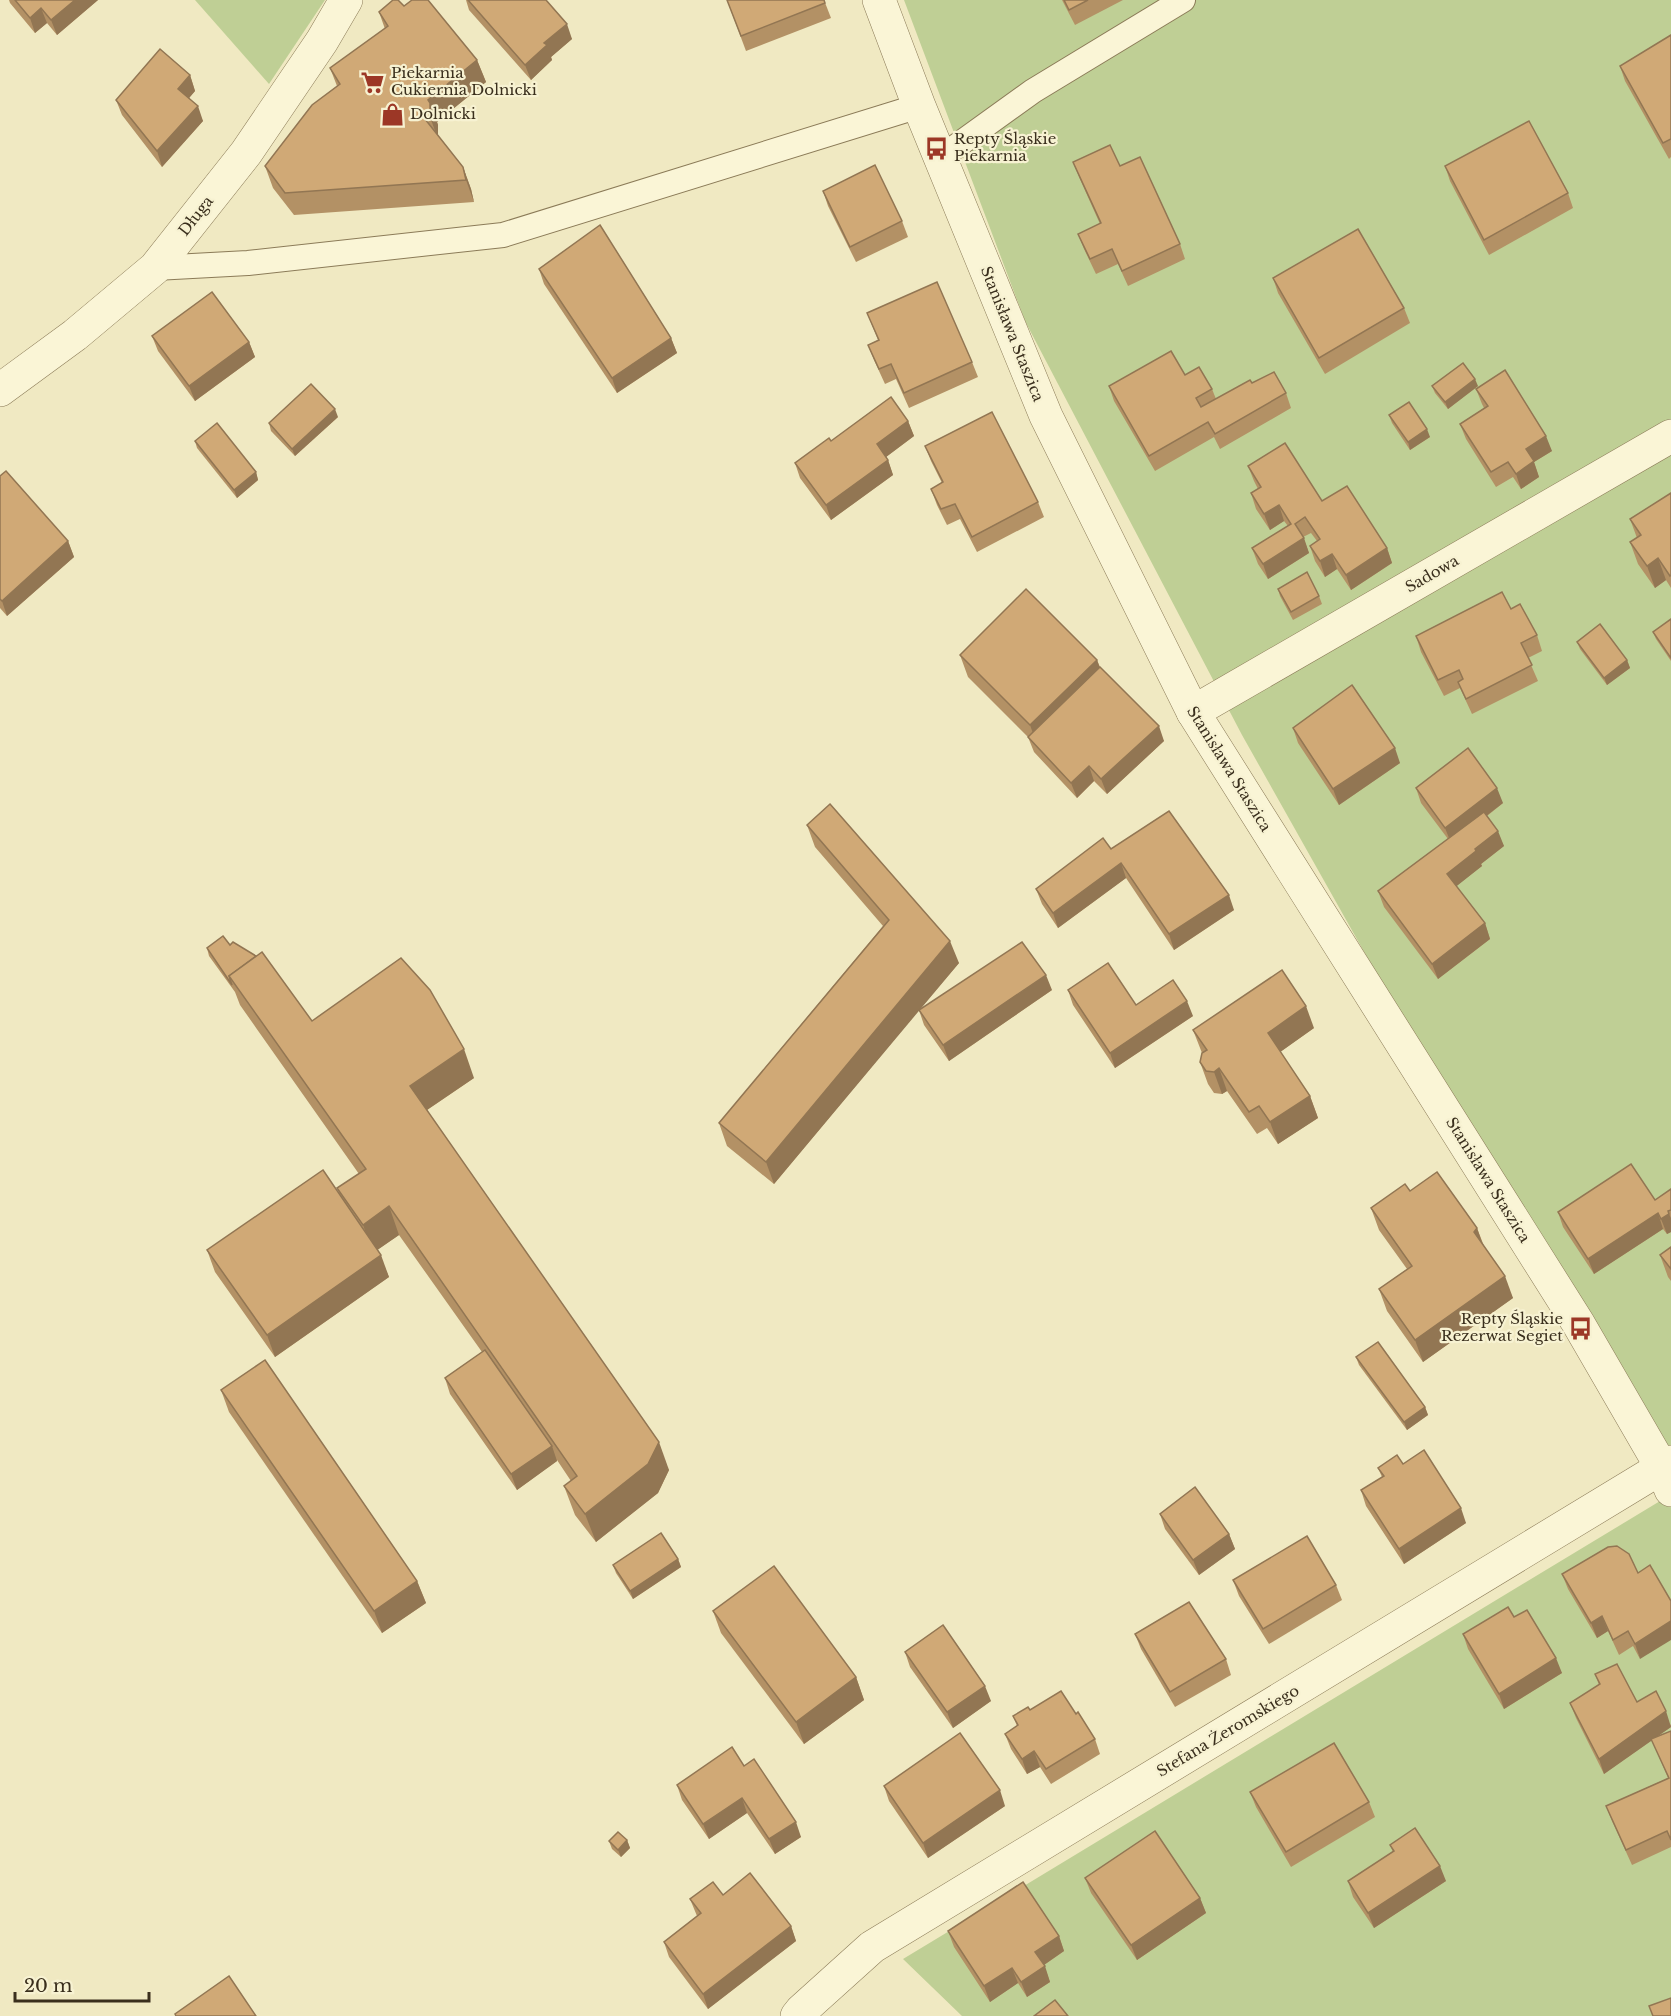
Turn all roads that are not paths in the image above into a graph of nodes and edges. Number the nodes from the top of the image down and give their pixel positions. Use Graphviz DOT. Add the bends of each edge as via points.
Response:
graph roads {
  1 [pos="346,0"];
  2 [pos="879,0"];
  3 [pos="1183,0"];
  4 [pos="920,106"];
  5 [pos="940,158"];
  6 [pos="155,268"];
  7 [pos="0,390"];
  8 [pos="1671,436"];
  9 [pos="1193,712"];
  10 [pos="1668,1473"];
  11 [pos="797,2016"];
  1 -- 6 [label="street, Długa" via="246,153"];
  2 -- 4 [label="street, Stanisława Staszica"];
  3 -- 5 [label="lane" via="1033,91"];
  4 -- 5 [label="street, Stanisława Staszica"];
  4 -- 6 [label="lane" via="503,235 248,263"];
  5 -- 9 [label="street, Stanisława Staszica" via="1046,416"];
  6 -- 7 [label="street, Długa" via="75,335"];
  8 -- 9 [label="street, Sadowa"];
  9 -- 10 [label="street, Stanisława Staszica" via="1578,1323"];
  10 -- 11 [label="street, Stefana Żeromskiego" via="872,1947"];
}
